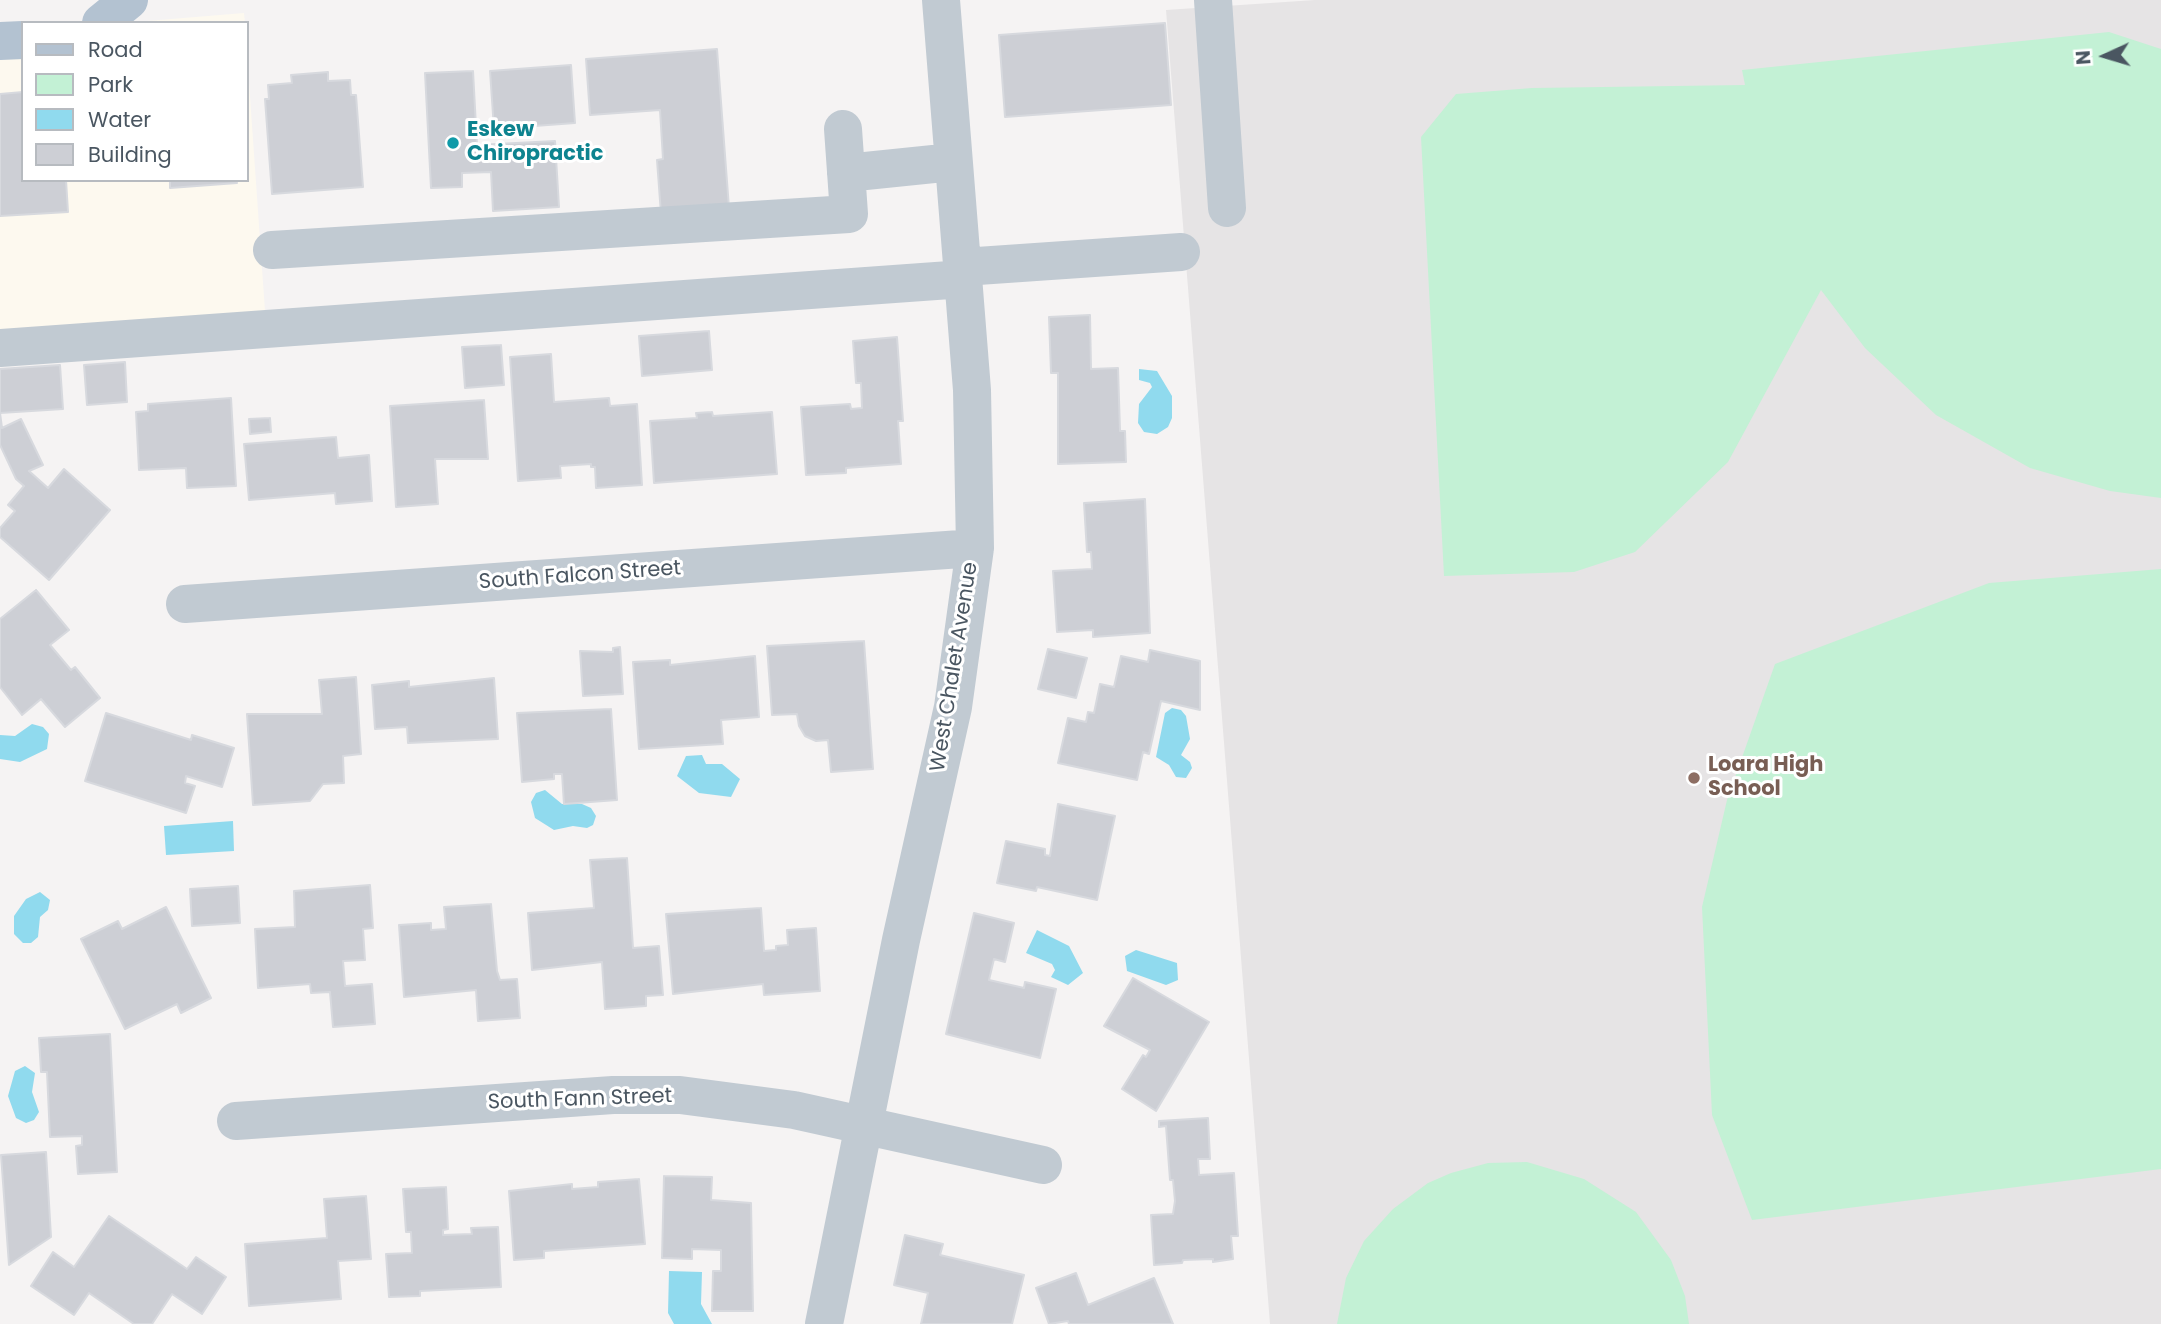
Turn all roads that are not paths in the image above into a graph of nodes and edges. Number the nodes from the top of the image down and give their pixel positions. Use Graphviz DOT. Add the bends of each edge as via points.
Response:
graph roads {
  1 [pos="129,0"];
  2 [pos="941,0"];
  3 [pos="1213,0"];
  4 [pos="103,21"];
  5 [pos="21,40"];
  6 [pos="0,41"];
  7 [pos="844,129"];
  8 [pos="953,163"];
  9 [pos="846,173"];
  10 [pos="1227,208"];
  11 [pos="272,250"];
  12 [pos="1181,251"];
  13 [pos="963,273"];
  14 [pos="0,348"];
  15 [pos="975,548"];
  16 [pos="185,604"];
  17 [pos="236,1121"];
  18 [pos="865,1125"];
  19 [pos="1043,1165"];
  20 [pos="824,1324"];
  1 -- 4 [label="main road"];
  2 -- 8 [label="street, West Chalet Avenue"];
  3 -- 10 [label="street"];
  5 -- 6 [label="main road"];
  7 -- 9 [label="street"];
  8 -- 9 [label="street"];
  8 -- 13 [label="street, West Chalet Avenue"];
  9 -- 11 [label="street" via="849,214"];
  12 -- 13 [label="street"];
  13 -- 14 [label="street"];
  13 -- 15 [label="street, West Chalet Avenue" via="974,439"];
  15 -- 16 [label="street, South Falcon Street"];
  15 -- 18 [label="street, West Chalet Avenue" via="953,708"];
  17 -- 18 [label="street, South Fann Street" via="646,1095 743,1102"];
  18 -- 19 [label="street, South Fann Street"];
  18 -- 20 [label="street, West Chalet Avenue"];
}
